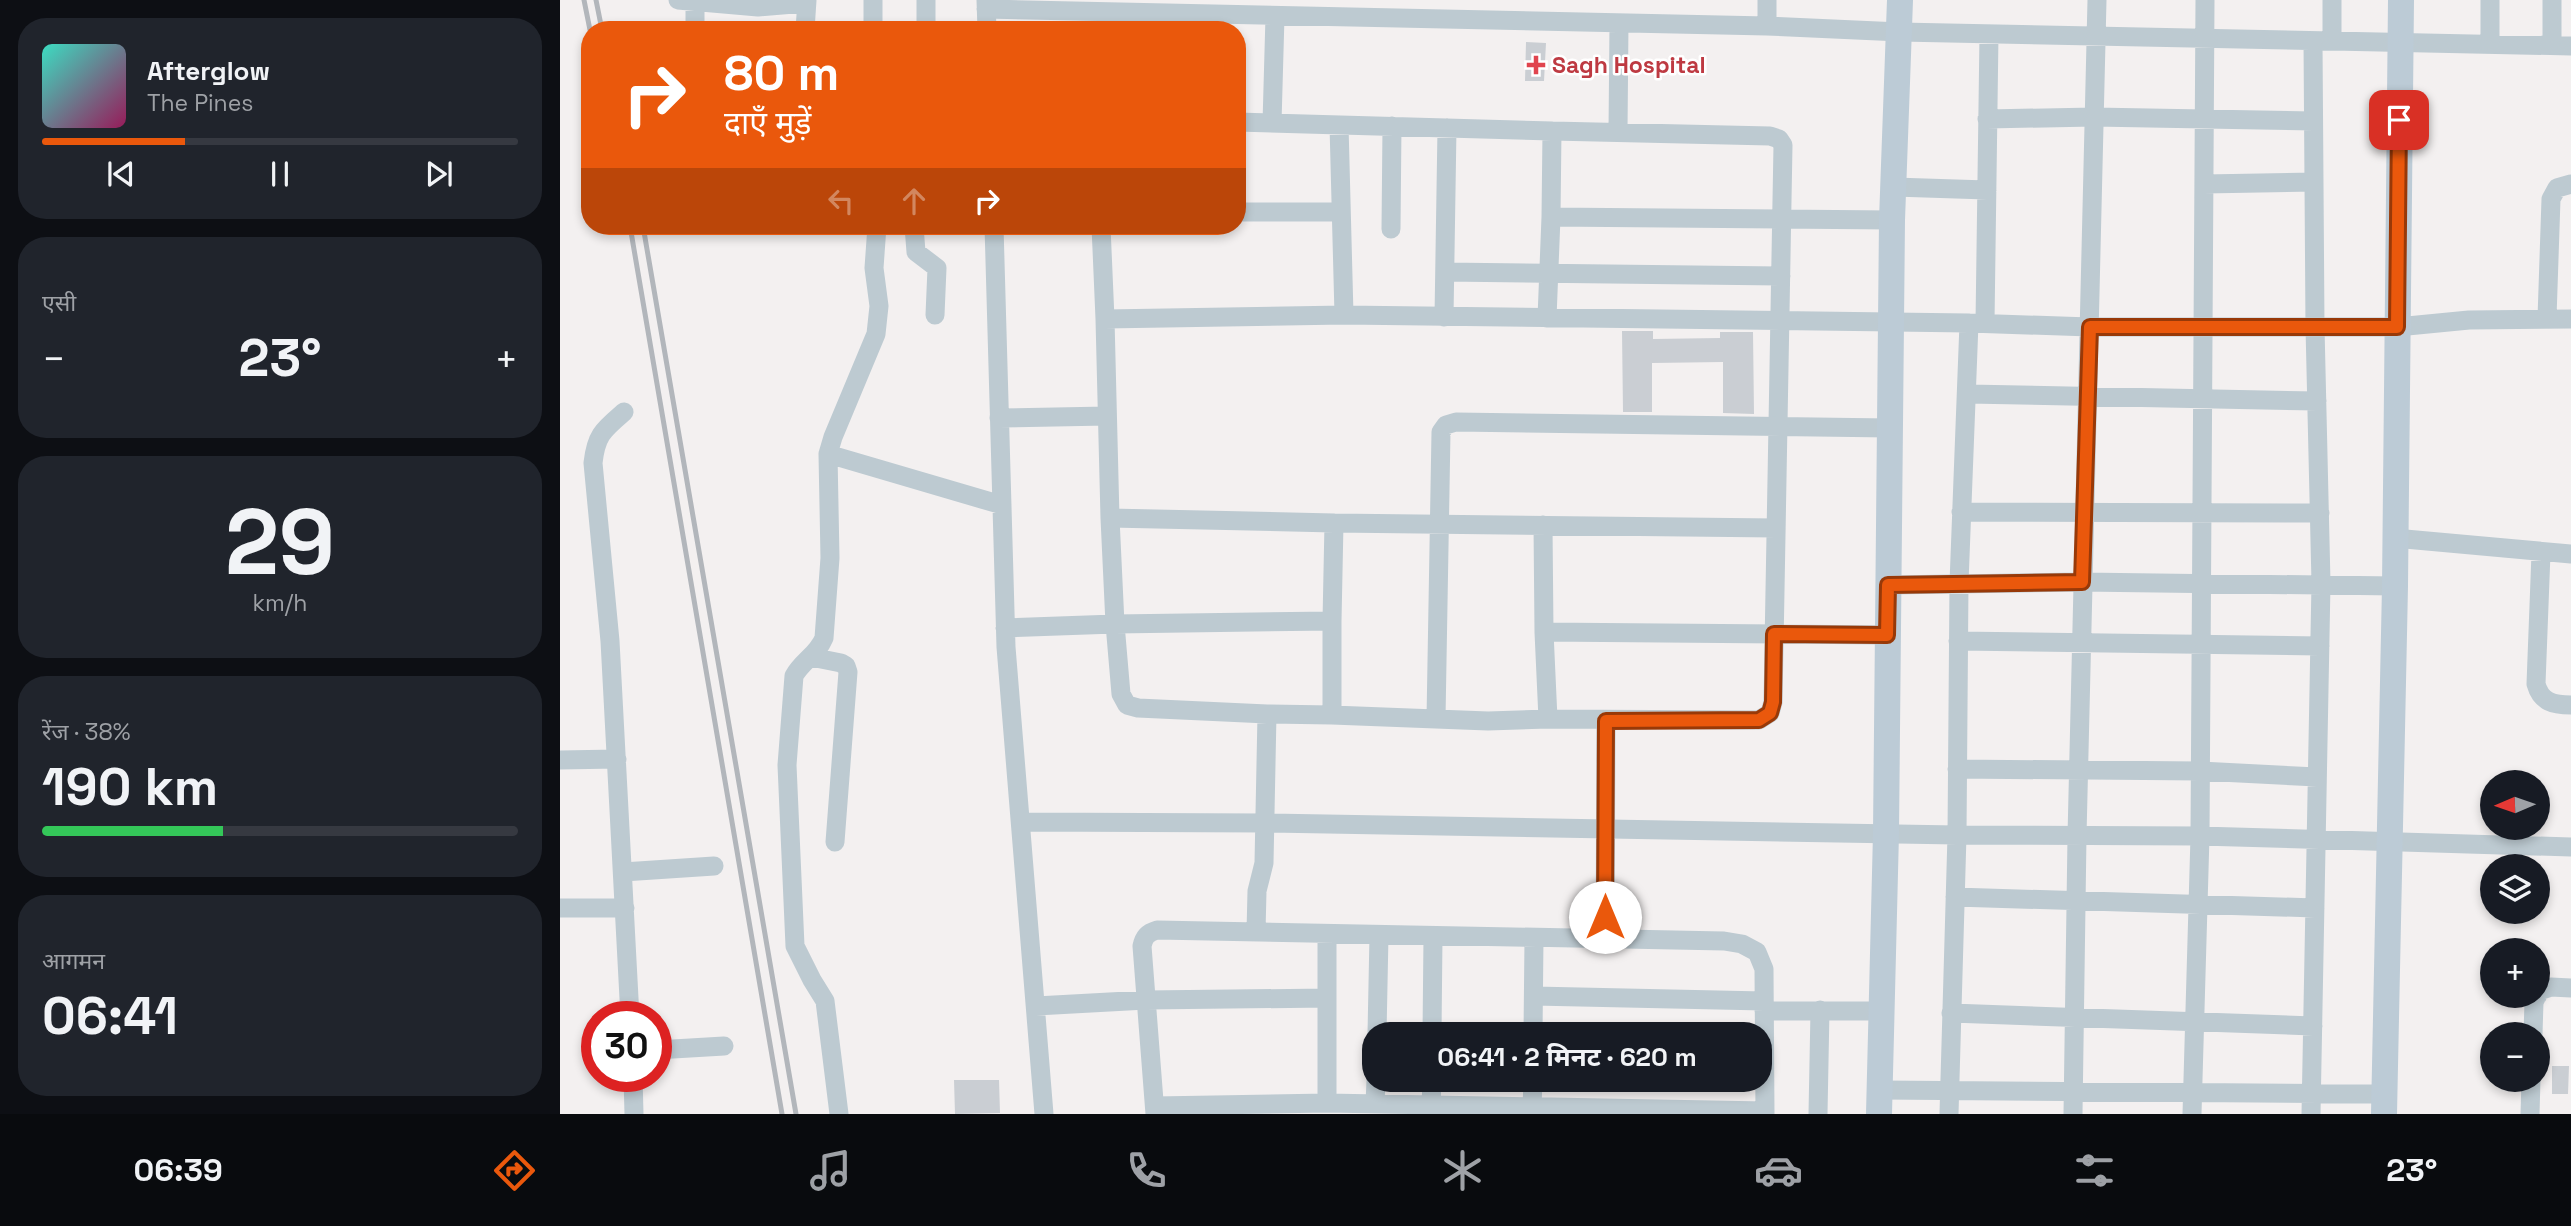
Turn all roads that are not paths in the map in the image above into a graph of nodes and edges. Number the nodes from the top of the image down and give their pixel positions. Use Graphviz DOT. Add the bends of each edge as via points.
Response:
graph roads {
  1 [pos="873,0"];
  2 [pos="926,0"];
  3 [pos="1767,0"];
  4 [pos="1900,0"];
  5 [pos="2096,0"];
  6 [pos="2205,0"];
  7 [pos="2332,0"];
  8 [pos="2400,0"];
  9 [pos="2490,0"];
  10 [pos="2552,0"];
  11 [pos="686,1"];
  12 [pos="807,1"];
  13 [pos="738,2"];
  14 [pos="986,4"];
  15 [pos="1275,16"];
  16 [pos="692,21"];
  17 [pos="806,21"];
  18 [pos="873,21"];
  19 [pos="926,21"];
  20 [pos="1619,23"];
  21 [pos="1767,26"];
  22 [pos="1900,32"];
  23 [pos="1989,34"];
  24 [pos="2095,36"];
  25 [pos="2205,38"];
  26 [pos="2322,41"];
  27 [pos="2400,42"];
  28 [pos="2490,44"];
  29 [pos="2561,46"];
  30 [pos="2094,117"];
  31 [pos="1987,119"];
  32 [pos="2204,119"];
  33 [pos="2313,121"];
  34 [pos="1246,122"];
  35 [pos="1272,123"];
  36 [pos="1339,125"];
  37 [pos="1392,126"];
  38 [pos="1447,128"];
  39 [pos="1552,131"];
  40 [pos="1618,131"];
  41 [pos="2314,182"];
  42 [pos="2204,184"];
  43 [pos="2571,184"];
  44 [pos="1894,187"];
  45 [pos="1986,190"];
  46 [pos="1246,212"];
  47 [pos="1341,212"];
  48 [pos="1551,217"];
  49 [pos="1782,219"];
  50 [pos="1892,220"];
  51 [pos="1391,229"];
  52 [pos="876,235"];
  53 [pos="915,235"];
  54 [pos="994,235"];
  55 [pos="1101,235"];
  56 [pos="1445,272"];
  57 [pos="1549,273"];
  58 [pos="1781,276"];
  59 [pos="935,314"];
  60 [pos="1343,315"];
  61 [pos="1444,317"];
  62 [pos="1547,318"];
  63 [pos="2547,318"];
  64 [pos="1105,319"];
  65 [pos="2571,319"];
  66 [pos="1780,322"];
  67 [pos="1977,323"];
  68 [pos="1891,324"];
  69 [pos="2090,327"];
  70 [pos="2203,327"];
  71 [pos="2315,327"];
  72 [pos="2397,327"];
  73 [pos="1968,394"];
  74 [pos="2088,396"];
  75 [pos="2204,399"];
  76 [pos="2317,401"];
  77 [pos="624,412"];
  78 [pos="1107,416"];
  79 [pos="999,418"];
  80 [pos="1778,426"];
  81 [pos="1890,428"];
  82 [pos="828,454"];
  83 [pos="1002,505"];
  84 [pos="1961,512"];
  85 [pos="2084,512"];
  86 [pos="2202,513"];
  87 [pos="2320,513"];
  88 [pos="1110,518"];
  89 [pos="1334,523"];
  90 [pos="1439,524"];
  91 [pos="1543,525"];
  92 [pos="1776,528"];
  93 [pos="2394,538"];
  94 [pos="2541,553"];
  95 [pos="2571,554"];
  96 [pos="2082,582"];
  97 [pos="1959,583"];
  98 [pos="2202,583"];
  99 [pos="2321,583"];
  100 [pos="1888,585"];
  101 [pos="2395,586"];
  102 [pos="1332,621"];
  103 [pos="1115,624"];
  104 [pos="1005,628"];
  105 [pos="1544,632"];
  106 [pos="1774,634"];
  107 [pos="1887,635"];
  108 [pos="1958,641"];
  109 [pos="2081,643"];
  110 [pos="2201,646"];
  111 [pos="2320,646"];
  112 [pos="811,657"];
  113 [pos="2571,705"];
  114 [pos="1267,714"];
  115 [pos="1332,715"];
  116 [pos="1436,719"];
  117 [pos="1548,719"];
  118 [pos="1606,721"];
  119 [pos="617,759"];
  120 [pos="560,760"];
  121 [pos="1957,769"];
  122 [pos="2079,770"];
  123 [pos="2200,771"];
  124 [pos="2317,777"];
  125 [pos="1021,822"];
  126 [pos="1266,823"];
  127 [pos="1606,827"];
  128 [pos="1886,833"];
  129 [pos="1957,835"];
  130 [pos="2077,836"];
  131 [pos="2200,836"];
  132 [pos="2316,838"];
  133 [pos="2390,841"];
  134 [pos="835,842"];
  135 [pos="2571,847"];
  136 [pos="714,866"];
  137 [pos="623,872"];
  138 [pos="1955,897"];
  139 [pos="2076,900"];
  140 [pos="2197,906"];
  141 [pos="560,908"];
  142 [pos="625,908"];
  143 [pos="2315,908"];
  144 [pos="1256,932"];
  145 [pos="1327,934"];
  146 [pos="1380,935"];
  147 [pos="1433,937"];
  148 [pos="1534,939"];
  149 [pos="1605,940"];
  150 [pos="2550,988"];
  151 [pos="2571,988"];
  152 [pos="1534,996"];
  153 [pos="1327,998"];
  154 [pos="1146,1000"];
  155 [pos="629,1001"];
  156 [pos="1036,1006"];
  157 [pos="1764,1006"];
  158 [pos="1820,1010"];
  159 [pos="1882,1011"];
  160 [pos="1951,1013"];
  161 [pos="2076,1018"];
  162 [pos="1377,1022"];
  163 [pos="1432,1022"];
  164 [pos="1533,1022"];
  165 [pos="2194,1023"];
  166 [pos="2312,1026"];
  167 [pos="724,1046"];
  168 [pos="672,1049"];
  169 [pos="1949,1089"];
  170 [pos="2074,1090"];
  171 [pos="633,1092"];
  172 [pos="1376,1092"];
  173 [pos="1432,1092"];
  174 [pos="1533,1092"];
  175 [pos="2193,1092"];
  176 [pos="2531,1092"];
  177 [pos="1880,1102"];
  178 [pos="1327,1103"];
  179 [pos="1375,1104"];
  180 [pos="2311,1104"];
  181 [pos="2384,1104"];
  182 [pos="1431,1106"];
  183 [pos="1532,1107"];
  184 [pos="1155,1110"];
  185 [pos="1765,1113"];
  186 [pos="634,1114"];
  187 [pos="839,1114"];
  188 [pos="1044,1114"];
  189 [pos="1818,1114"];
  190 [pos="1949,1114"];
  191 [pos="2073,1114"];
  192 [pos="2192,1114"];
  193 [pos="2530,1114"];
  1 -- 18 [label="street"];
  2 -- 19 [label="street"];
  3 -- 21 [label="street"];
  4 -- 22 [label="street"];
  5 -- 24 [label="street"];
  6 -- 25 [label="street"];
  7 -- 26 [label="street"];
  8 -- 27 [label="street"];
  9 -- 28 [label="street"];
  10 -- 29 [label="street"];
  11 -- 13 [label="street"];
  11 -- 16 [label="street"];
  12 -- 13 [label="street" via="758,7"];
  12 -- 17 [label="street"];
  14 -- 15 [label="street"];
  15 -- 20 [label="street"];
  15 -- 35 [label="street"];
  20 -- 21 [label="street"];
  20 -- 40 [label="street"];
  21 -- 22 [label="street"];
  22 -- 23 [label="street"];
  22 -- 44 [label="street"];
  23 -- 24 [label="street"];
  23 -- 31 [label="street"];
  24 -- 25 [label="street"];
  24 -- 30 [label="street"];
  25 -- 26 [label="street"];
  25 -- 32 [label="street"];
  26 -- 27 [label="street"];
  26 -- 33 [label="street"];
  27 -- 28 [label="street"];
  27 -- 72 [label="street"];
  28 -- 29 [label="street"];
  30 -- 31 [label="street"];
  30 -- 32 [label="street"];
  30 -- 69 [label="street"];
  31 -- 45 [label="street"];
  32 -- 33 [label="street"];
  32 -- 42 [label="street"];
  33 -- 41 [label="street"];
  34 -- 35 [label="street"];
  35 -- 36 [label="street"];
  36 -- 37 [label="street"];
  36 -- 47 [label="street"];
  37 -- 38 [label="street"];
  37 -- 51 [label="street"];
  38 -- 39 [label="street"];
  38 -- 56 [label="street"];
  39 -- 40 [label="street"];
  39 -- 48 [label="street"];
  40 -- 49 [label="street" via="1770,135 1779,139 1783,145"];
  41 -- 42 [label="street"];
  41 -- 71 [label="street"];
  42 -- 70 [label="street"];
  43 -- 63 [label="street" via="2557,188 2551,199"];
  44 -- 45 [label="street"];
  44 -- 50 [label="street"];
  45 -- 67 [label="street"];
  46 -- 47 [label="street"];
  47 -- 60 [label="street"];
  48 -- 49 [label="street"];
  48 -- 57 [label="street"];
  49 -- 50 [label="street"];
  49 -- 58 [label="street"];
  50 -- 68 [label="street"];
  52 -- 82 [label="street" via="876,334"];
  53 -- 59 [label="street" via="916,252 937,268"];
  54 -- 79 [label="street"];
  55 -- 64 [label="street"];
  56 -- 57 [label="street"];
  56 -- 61 [label="street"];
  57 -- 58 [label="street"];
  57 -- 62 [label="street"];
  58 -- 66 [label="street"];
  60 -- 61 [label="street"];
  60 -- 64 [label="street"];
  61 -- 62 [label="street"];
  62 -- 66 [label="street"];
  63 -- 65 [label="street"];
  63 -- 72 [label="street"];
  64 -- 78 [label="street"];
  66 -- 68 [label="street"];
  66 -- 80 [label="street"];
  67 -- 68 [label="street"];
  67 -- 69 [label="street"];
  67 -- 73 [label="street"];
  68 -- 81 [label="street"];
  69 -- 70 [label="street"];
  69 -- 74 [label="street"];
  70 -- 71 [label="street"];
  70 -- 75 [label="street"];
  71 -- 72 [label="street"];
  71 -- 76 [label="street"];
  72 -- 93 [label="street"];
  73 -- 74 [label="street"];
  73 -- 84 [label="street"];
  74 -- 75 [label="street"];
  74 -- 85 [label="street"];
  75 -- 76 [label="street"];
  75 -- 86 [label="street"];
  76 -- 87 [label="street"];
  77 -- 119 [label="street" via="600,432 593,463"];
  78 -- 79 [label="street"];
  78 -- 88 [label="street"];
  79 -- 83 [label="street"];
  80 -- 81 [label="street"];
  80 -- 90 [label="street" via="1456,422 1441,432"];
  80 -- 92 [label="street"];
  81 -- 100 [label="street"];
  82 -- 83 [label="street"];
  82 -- 112 [label="street" via="826,623 820,649"];
  83 -- 104 [label="street"];
  84 -- 85 [label="street"];
  84 -- 97 [label="street"];
  85 -- 86 [label="street"];
  85 -- 96 [label="street"];
  86 -- 87 [label="street"];
  86 -- 98 [label="street"];
  87 -- 99 [label="street"];
  88 -- 89 [label="street"];
  88 -- 103 [label="street"];
  89 -- 90 [label="street"];
  89 -- 102 [label="street"];
  90 -- 91 [label="street"];
  90 -- 116 [label="street"];
  91 -- 92 [label="street"];
  91 -- 105 [label="street"];
  92 -- 106 [label="street"];
  93 -- 94 [label="street"];
  93 -- 101 [label="street"];
  94 -- 95 [label="street"];
  94 -- 113 [label="street" via="2536,684 2550,704"];
  96 -- 97 [label="street"];
  96 -- 98 [label="street"];
  96 -- 109 [label="street"];
  97 -- 100 [label="street"];
  97 -- 108 [label="street"];
  98 -- 99 [label="street"];
  98 -- 110 [label="street"];
  99 -- 101 [label="street"];
  99 -- 111 [label="street"];
  100 -- 107 [label="street"];
  101 -- 133 [label="street"];
  102 -- 103 [label="street"];
  102 -- 115 [label="street"];
  103 -- 104 [label="street"];
  103 -- 114 [label="street" via="1121,694 1128,705"];
  104 -- 125 [label="street"];
  105 -- 106 [label="street"];
  105 -- 117 [label="street"];
  106 -- 107 [label="street"];
  106 -- 118 [label="street" via="1773,702 1770,713 1759,720"];
  107 -- 128 [label="street"];
  108 -- 109 [label="street"];
  108 -- 121 [label="street"];
  109 -- 110 [label="street"];
  109 -- 122 [label="street"];
  110 -- 111 [label="street"];
  110 -- 123 [label="street"];
  111 -- 124 [label="street"];
  112 -- 134 [label="street" via="841,663 848,672"];
  112 -- 187 [label="street" via="794,676 787,765 795,940 800,958 825,1000"];
  114 -- 115 [label="street"];
  114 -- 126 [label="street"];
  115 -- 116 [label="street"];
  116 -- 117 [label="street"];
  117 -- 118 [label="street"];
  118 -- 127 [label="street"];
  119 -- 120 [label="street"];
  119 -- 137 [label="street"];
  121 -- 122 [label="street"];
  121 -- 129 [label="street"];
  122 -- 123 [label="street"];
  122 -- 130 [label="street"];
  123 -- 124 [label="street"];
  123 -- 131 [label="street"];
  124 -- 132 [label="street"];
  125 -- 126 [label="street"];
  125 -- 156 [label="street"];
  126 -- 127 [label="street"];
  126 -- 144 [label="street"];
  127 -- 128 [label="street"];
  127 -- 149 [label="street"];
  128 -- 129 [label="street"];
  128 -- 159 [label="street"];
  129 -- 130 [label="street"];
  129 -- 138 [label="street"];
  130 -- 131 [label="street"];
  130 -- 139 [label="street"];
  131 -- 132 [label="street"];
  131 -- 140 [label="street"];
  132 -- 133 [label="street"];
  132 -- 143 [label="street"];
  133 -- 135 [label="street"];
  133 -- 181 [label="street"];
  136 -- 137 [label="street"];
  137 -- 142 [label="street"];
  138 -- 139 [label="street"];
  138 -- 160 [label="street"];
  139 -- 140 [label="street"];
  139 -- 161 [label="street"];
  140 -- 143 [label="street"];
  140 -- 165 [label="street"];
  141 -- 142 [label="street"];
  142 -- 155 [label="street"];
  143 -- 166 [label="street"];
  144 -- 145 [label="street"];
  144 -- 154 [label="street" via="1149,933 1142,946"];
  145 -- 146 [label="street"];
  145 -- 153 [label="street"];
  146 -- 147 [label="street"];
  146 -- 162 [label="street"];
  147 -- 148 [label="street"];
  147 -- 163 [label="street"];
  148 -- 149 [label="street"];
  148 -- 152 [label="street"];
  149 -- 157 [label="street" via="1742,944 1757,952 1764,968"];
  150 -- 151 [label="street"];
  152 -- 157 [label="street"];
  152 -- 164 [label="street"];
  153 -- 154 [label="street"];
  153 -- 178 [label="street"];
  154 -- 156 [label="street"];
  154 -- 184 [label="street"];
  156 -- 188 [label="street"];
  157 -- 158 [label="street"];
  157 -- 185 [label="street"];
  158 -- 159 [label="street"];
  158 -- 189 [label="street"];
  159 -- 177 [label="street"];
  160 -- 161 [label="street"];
  160 -- 169 [label="street"];
  161 -- 165 [label="street"];
  161 -- 170 [label="street"];
  165 -- 166 [label="street"];
  165 -- 175 [label="street"];
  166 -- 180 [label="street"];
  167 -- 168 [label="street"];
  169 -- 170 [label="street"];
  169 -- 177 [label="street"];
  169 -- 190 [label="street"];
  170 -- 175 [label="street"];
  170 -- 191 [label="street"];
  171 -- 186 [label="street"];
  172 -- 179 [label="street"];
  173 -- 182 [label="street"];
  174 -- 183 [label="street"];
  175 -- 180 [label="street"];
  175 -- 192 [label="street"];
  176 -- 193 [label="street"];
  178 -- 179 [label="street"];
  178 -- 184 [label="street"];
  179 -- 182 [label="street"];
  180 -- 181 [label="street"];
  182 -- 183 [label="street"];
  183 -- 185 [label="street"];
}
